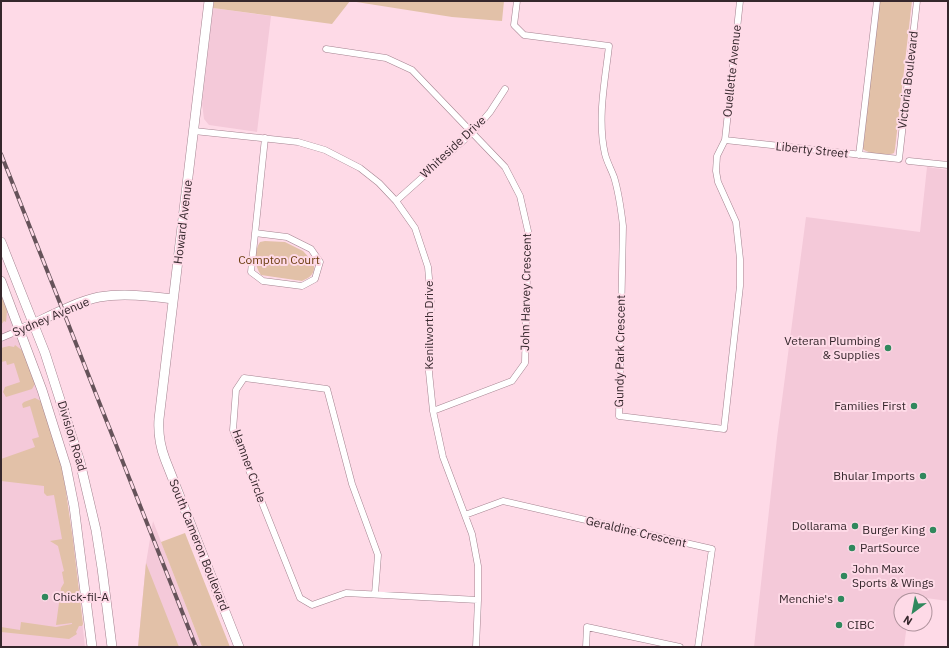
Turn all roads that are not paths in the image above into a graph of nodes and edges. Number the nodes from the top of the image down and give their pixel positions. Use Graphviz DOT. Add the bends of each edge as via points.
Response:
graph roads {
  1 [pos="209,1"];
  2 [pos="517,1"];
  3 [pos="740,1"];
  4 [pos="877,1"];
  5 [pos="917,1"];
  6 [pos="326,48"];
  7 [pos="505,89"];
  8 [pos="194,131"];
  9 [pos="473,132"];
  10 [pos="265,138"];
  11 [pos="724,140"];
  12 [pos="859,155"];
  13 [pos="899,159"];
  14 [pos="910,161"];
  15 [pos="948,165"];
  16 [pos="396,201"];
  17 [pos="255,233"];
  18 [pos="1,242"];
  19 [pos="1,281"];
  20 [pos="173,299"];
  21 [pos="34,324"];
  22 [pos="20,330"];
  23 [pos="1,338"];
  24 [pos="433,411"];
  25 [pos="160,443"];
  26 [pos="465,514"];
  27 [pos="375,594"];
  28 [pos="478,600"];
  29 [pos="111,643"];
  30 [pos="92,644"];
  31 [pos="239,647"];
  32 [pos="476,647"];
  33 [pos="586,647"];
  34 [pos="680,647"];
  35 [pos="698,647"];
  1 -- 8 [label="street, Howard Avenue"];
  2 -- 11 [label="street, Gundy Park Crescent" via="514,25 524,35 609,46 602,126 605,155 620,200 623,226 619,416 724,429 740,286 736,222 718,182 716,171 717,156"];
  3 -- 11 [label="street, Ouellette Avenue"];
  4 -- 12 [label="street"];
  5 -- 13 [label="street, Victoria Boulevard"];
  6 -- 9 [label="street, John Harvey Crescent" via="386,58 412,70"];
  7 -- 9 [label="street, Whiteside Drive"];
  8 -- 10 [label="street, Kenilworth Drive"];
  8 -- 20 [label="street, Howard Avenue"];
  9 -- 16 [label="street, Whiteside Drive"];
  9 -- 24 [label="street, John Harvey Crescent" via="505,167 520,196 527,224 525,363 512,381"];
  10 -- 16 [label="street, Kenilworth Drive" via="298,142 325,150 360,168"];
  10 -- 17 [label="street"];
  11 -- 12 [label="street, Liberty Street"];
  12 -- 13 [label="street, Liberty Street"];
  14 -- 15 [label="street"];
  16 -- 24 [label="street, Kenilworth Drive" via="415,228 428,266 431,301 429,372"];
  17 -- 17 [label="street" via="251,272 263,280 302,286 315,279 320,262 311,249 287,237"];
  18 -- 21 [label="street, Division Road"];
  19 -- 22 [label="street, Division Road"];
  20 -- 21 [label="street, Sydney Avenue" via="126,295 98,298 68,308"];
  20 -- 25 [label="street, Howard Avenue" via="159,419"];
  21 -- 22 [label="street, Sydney Avenue"];
  21 -- 29 [label="street, Division Road" via="86,484 101,561"];
  22 -- 23 [label="street, Sydney Avenue"];
  22 -- 30 [label="street, Division Road" via="66,466 74,506"];
  24 -- 26 [label="street, Kenilworth Drive" via="443,457"];
  25 -- 31 [label="street, South Cameron Boulevard"];
  26 -- 28 [label="street, Kenilworth Drive" via="478,566"];
  26 -- 35 [label="street, Geraldine Crescent" via="503,501 712,549"];
  27 -- 27 [label="street, Hamner Circle" via="378,555 352,484 327,389 244,378 236,390 233,430 300,598 312,605 346,593"];
  27 -- 28 [label="street, Hamner Circle"];
  28 -- 32 [label="street, Kenilworth Drive"];
  33 -- 34 [label="street" via="587,627"];
}
